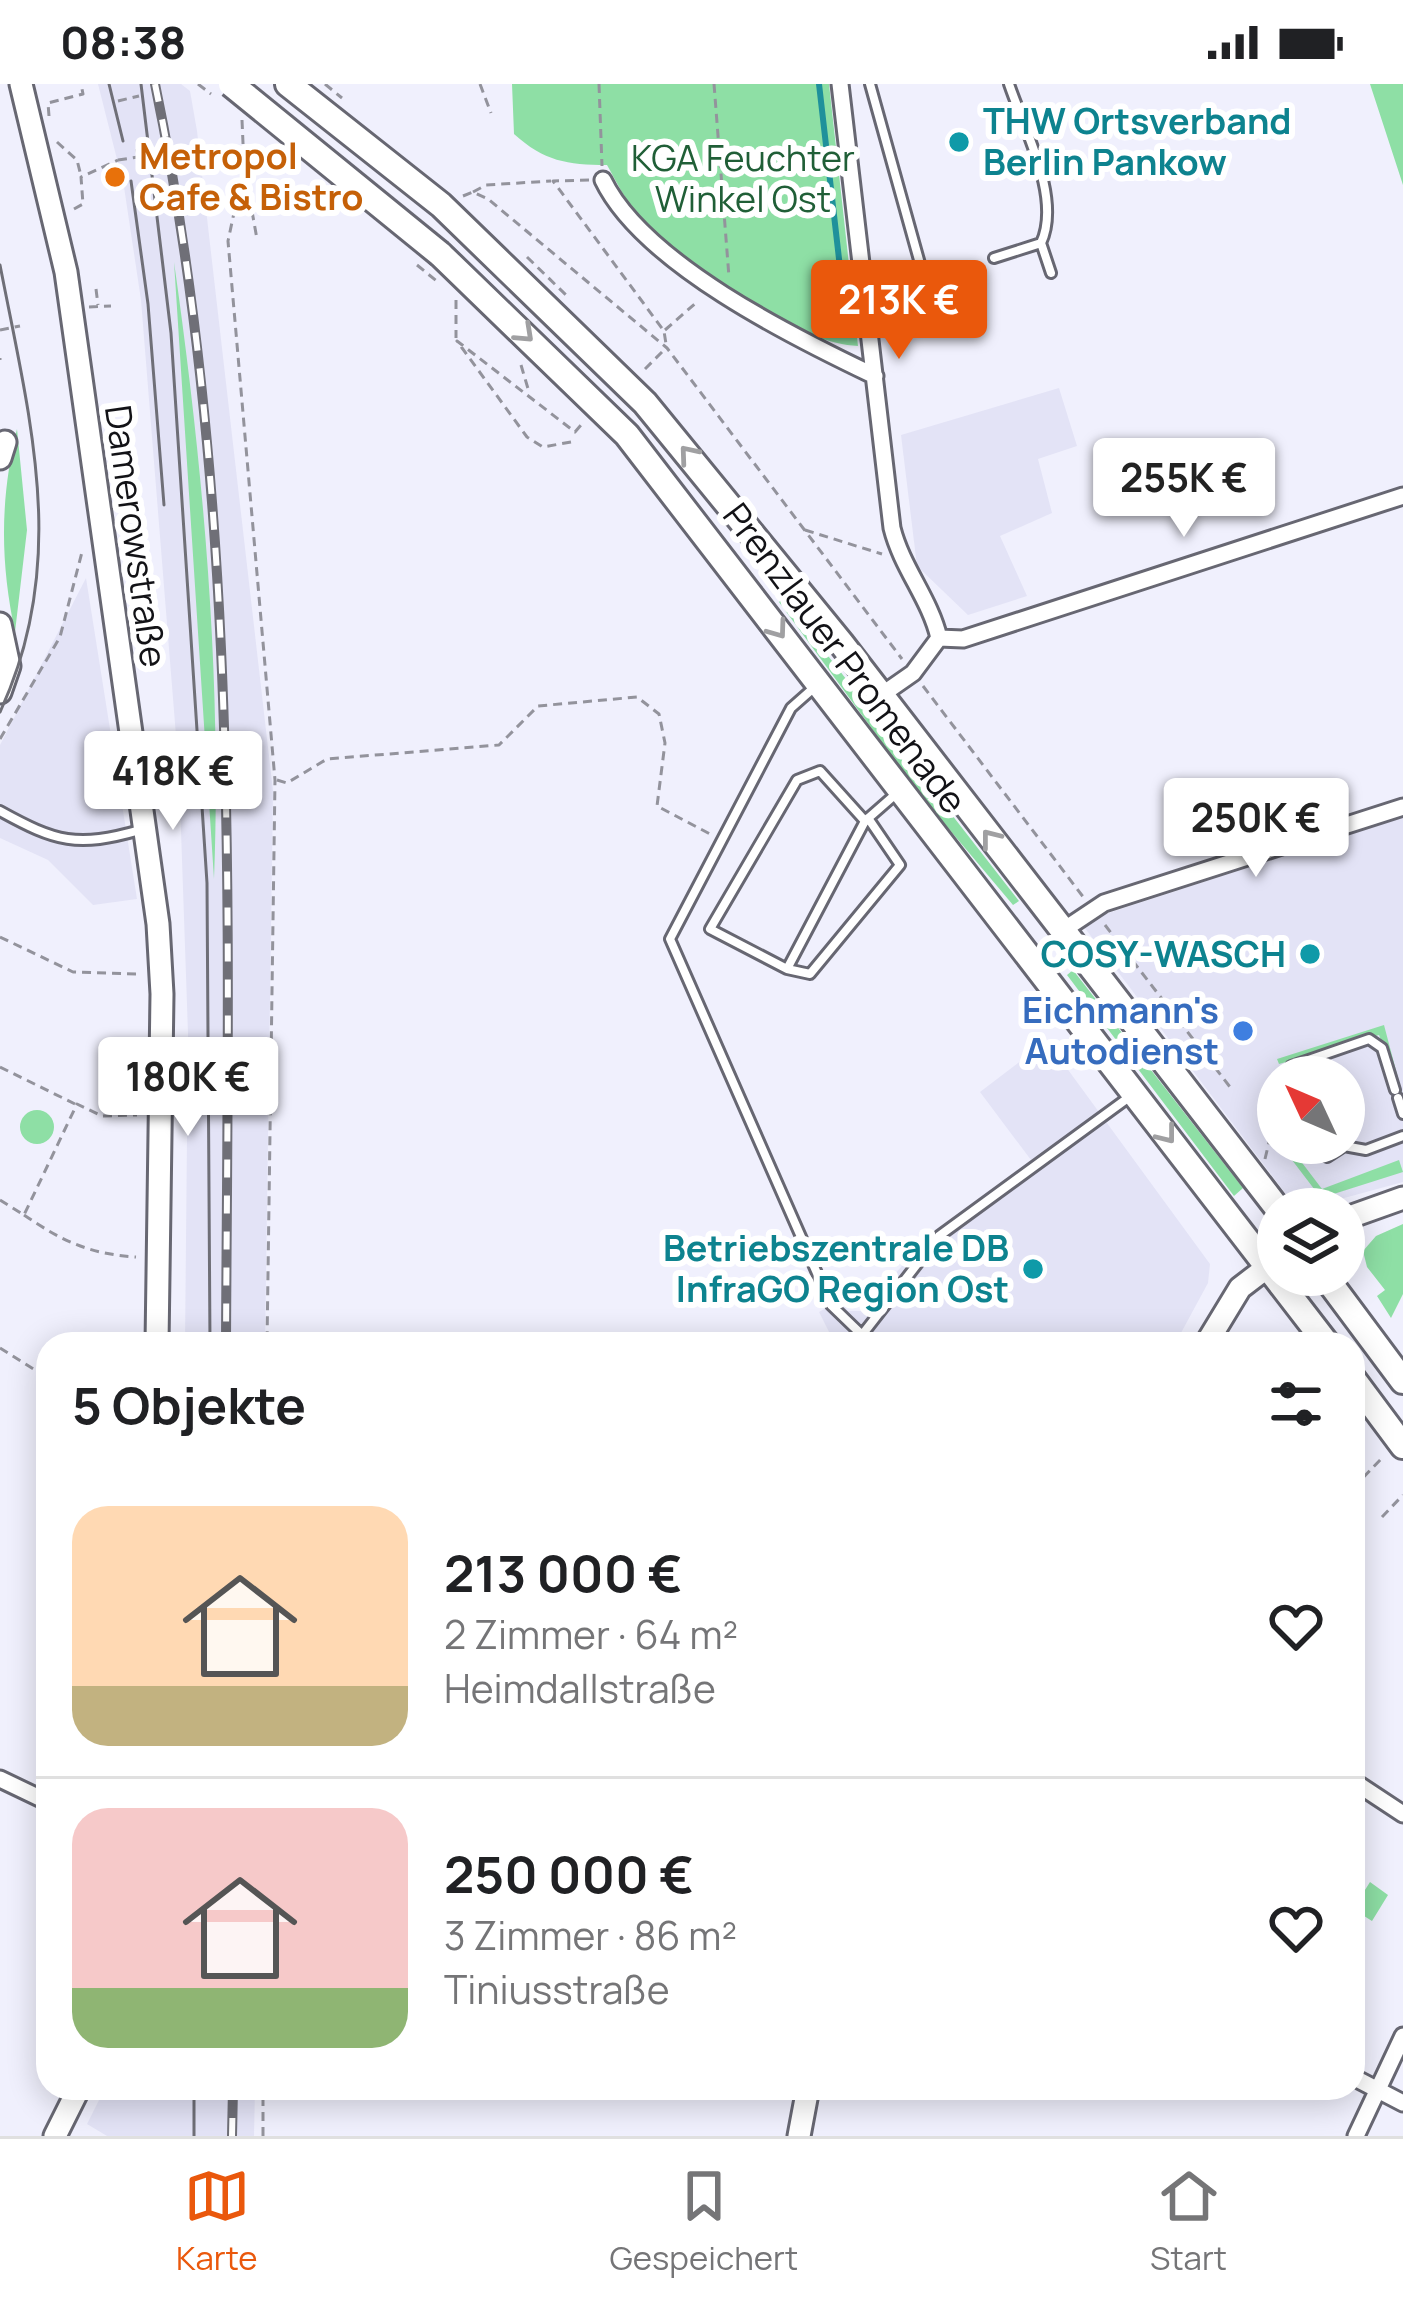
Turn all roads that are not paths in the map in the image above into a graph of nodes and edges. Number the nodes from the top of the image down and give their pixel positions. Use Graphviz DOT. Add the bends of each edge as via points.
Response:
graph roads {
  1 [pos="21,84"];
  2 [pos="288,84"];
  3 [pos="840,84"];
  4 [pos="870,84"];
  5 [pos="1009,84"];
  6 [pos="237,94"];
  7 [pos="603,179"];
  8 [pos="1041,243"];
  9 [pos="994,258"];
  10 [pos="1051,273"];
  11 [pos="924,278"];
  12 [pos="875,376"];
  13 [pos="1403,496"];
  14 [pos="0,624"];
  15 [pos="939,638"];
  16 [pos="818,684"];
  17 [pos="0,692"];
  18 [pos="880,697"];
  19 [pos="898,792"];
  20 [pos="1403,806"];
  21 [pos="0,811"];
  22 [pos="867,820"];
  23 [pos="144,828"];
  24 [pos="1062,931"];
  25 [pos="787,969"];
  26 [pos="1321,1056"];
  27 [pos="1135,1093"];
  28 [pos="1403,1114"];
  29 [pos="1403,1136"];
  30 [pos="1365,1150"];
  31 [pos="1262,1188"];
  32 [pos="1403,1198"];
  33 [pos="1365,1212"];
  34 [pos="1257,1242"];
  35 [pos="1257,1275"];
  36 [pos="1295,1296"];
  37 [pos="1340,1296"];
  38 [pos="157,1332"];
  39 [pos="859,1332"];
  40 [pos="861,1332"];
  41 [pos="1213,1332"];
  42 [pos="1319,1332"];
  43 [pos="1403,1381"];
  44 [pos="1365,1396"];
  45 [pos="1395,1438"];
  46 [pos="0,1779"];
  47 [pos="1365,1789"];
  48 [pos="36,1796"];
  49 [pos="1403,1814"];
  50 [pos="1403,2036"];
  51 [pos="1365,2084"];
  52 [pos="1375,2089"];
  53 [pos="73,2100"];
  54 [pos="806,2100"];
  55 [pos="1403,2102"];
  56 [pos="55,2136"];
  57 [pos="799,2136"];
  58 [pos="1357,2136"];
  1 -- 23 [label="main road, Damerowstraße" via="66,272"];
  18 -- 2 [label="main road, Prenzlauer Promenade, one-way" via="644,403 451,201"];
  3 -- 12 [label="street"];
  4 -- 11 [label="lane"];
  5 -- 8 [label="lane" via="1046,196 1049,225"];
  6 -- 16 [label="main road, Prenzlauer Promenade, one-way, bridge" via="440,254 627,436"];
  7 -- 12 [label="street" via="614,202 719,292"];
  8 -- 9 [label="lane"];
  8 -- 10 [label="lane"];
  12 -- 15 [label="street" via="900,560"];
  13 -- 15 [label="street" via="963,639"];
  14 -- 17 [label="main road" via="9,666"];
  15 -- 18 [label="street" via="913,673"];
  16 -- 19 [label="main road, Prenzlauer Promenade"];
  16 -- 39 [label="lane" via="791,707 670,939 831,1305"];
  24 -- 18 [label="main road, Prenzlauer Promenade, one-way"];
  19 -- 22 [label="lane"];
  19 -- 27 [label="main road, Prenzlauer Promenade"];
  20 -- 24 [label="street" via="1092,908"];
  21 -- 23 [label="lane" via="50,838 88,843"];
  22 -- 25 [label="lane"];
  22 -- 25 [label="lane" via="900,866 810,974"];
  22 -- 25 [label="lane" via="820,771 797,780 710,928"];
  23 -- 38 [label="main road, Damerowstraße" via="162,994"];
  24 -- 31 [label="main road, Prenzlauer Promenade"];
  26 -- 28 [label="lane" via="1369,1039 1382,1048"];
  27 -- 34 [label="main road, Prenzlauer Promenade, one-way"];
  27 -- 40 [label="lane" via="939,1236"];
  29 -- 30 [label="lane"];
  32 -- 33 [label="main road"];
  35 -- 41 [label="main road"];
  36 -- 42 [label="main road, Prenzlauer Promenade"];
  37 -- 43 [label="main road"];
  44 -- 45 [label="main road"];
  46 -- 48 [label="street"];
  47 -- 49 [label="street"];
  50 -- 52 [label="street"];
  51 -- 52 [label="street"];
  52 -- 55 [label="street"];
  52 -- 58 [label="street"];
  53 -- 56 [label="main road"];
  54 -- 57 [label="main road"];
}
